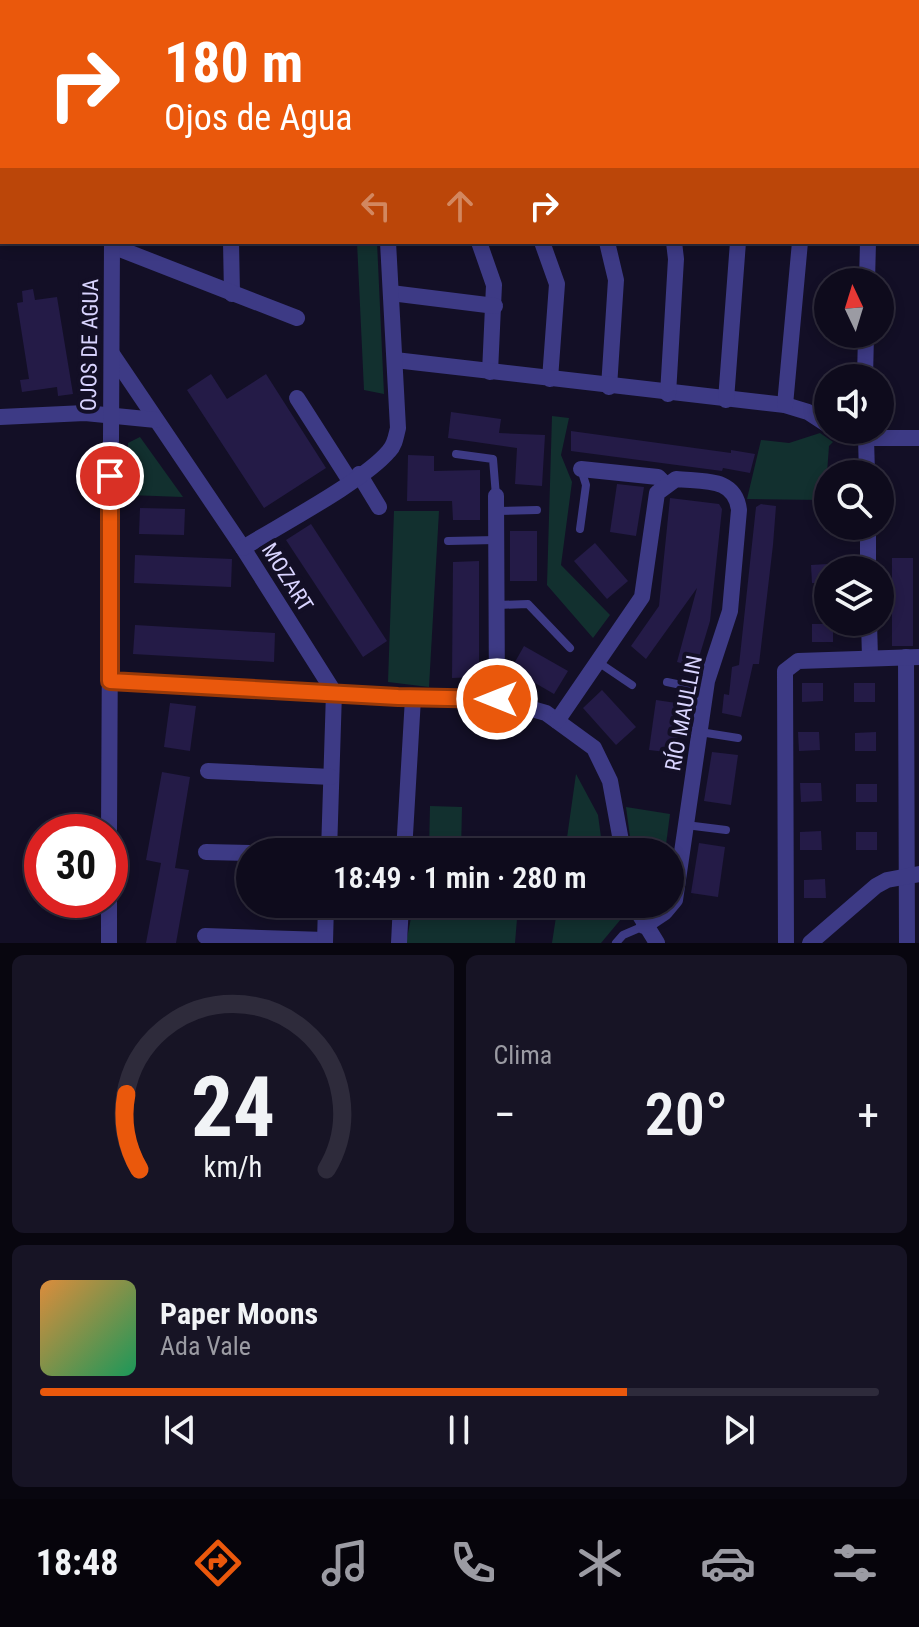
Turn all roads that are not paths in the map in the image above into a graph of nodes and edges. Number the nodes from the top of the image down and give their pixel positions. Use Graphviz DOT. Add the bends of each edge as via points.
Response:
graph roads {
  1 [pos="112,244"];
  2 [pos="231,244"];
  3 [pos="388,244"];
  4 [pos="475,244"];
  5 [pos="543,244"];
  6 [pos="607,244"];
  7 [pos="674,244"];
  8 [pos="738,244"];
  9 [pos="800,244"];
  10 [pos="868,244"];
  11 [pos="867,268"];
  12 [pos="391,293"];
  13 [pos="232,294"];
  14 [pos="495,306"];
  15 [pos="297,318"];
  16 [pos="112,354"];
  17 [pos="395,360"];
  18 [pos="490,372"];
  19 [pos="550,379"];
  20 [pos="609,387"];
  21 [pos="668,394"];
  22 [pos="297,398"];
  23 [pos="726,400"];
  24 [pos="785,405"];
  25 [pos="814,416"];
  26 [pos="0,417"];
  27 [pos="110,418"];
  28 [pos="156,420"];
  29 [pos="894,438"];
  30 [pos="919,438"];
  31 [pos="456,454"];
  32 [pos="581,469"];
  33 [pos="354,477"];
  34 [pos="665,484"];
  35 [pos="496,503"];
  36 [pos="379,507"];
  37 [pos="537,510"];
  38 [pos="580,529"];
  39 [pos="496,540"];
  40 [pos="448,541"];
  41 [pos="243,548"];
  42 [pos="497,605"];
  43 [pos="869,636"];
  44 [pos="570,648"];
  45 [pos="912,657"];
  46 [pos="870,658"];
  47 [pos="598,662"];
  48 [pos="110,681"];
  49 [pos="667,682"];
  50 [pos="632,685"];
  51 [pos="706,690"];
  52 [pos="334,692"];
  53 [pos="413,698"];
  54 [pos="497,699"];
  55 [pos="557,721"];
  56 [pos="700,732"];
  57 [pos="738,738"];
  58 [pos="208,771"];
  59 [pos="331,777"];
  60 [pos="109,814"];
  61 [pos="686,825"];
  62 [pos="726,830"];
  63 [pos="329,838"];
  64 [pos="405,838"];
  65 [pos="620,838"];
  66 [pos="206,852"];
  67 [pos="236,853"];
  68 [pos="913,874"];
  69 [pos="109,918"];
  70 [pos="326,918"];
  71 [pos="400,918"];
  72 [pos="640,918"];
  73 [pos="644,926"];
  74 [pos="205,936"];
  75 [pos="325,941"];
  76 [pos="109,943"];
  77 [pos="399,943"];
  78 [pos="616,943"];
  79 [pos="657,943"];
  80 [pos="786,943"];
  81 [pos="810,943"];
  82 [pos="907,943"];
  1 -- 13 [label="street"];
  1 -- 16 [label="street, OJOS DE AGUA"];
  2 -- 13 [label="street"];
  3 -- 12 [label="street"];
  4 -- 14 [label="street" via="492,272"];
  5 -- 19 [label="street" via="557,284"];
  6 -- 20 [label="street" via="616,280"];
  7 -- 21 [label="street"];
  8 -- 23 [label="street"];
  9 -- 24 [label="street"];
  10 -- 11 [label="street"];
  12 -- 14 [label="street"];
  12 -- 17 [label="street"];
  13 -- 15 [label="street"];
  14 -- 18 [label="street"];
  16 -- 27 [label="street, OJOS DE AGUA"];
  16 -- 28 [label="street, MOZART"];
  17 -- 18 [label="street"];
  17 -- 33 [label="street" via="395,440 389,451"];
  18 -- 19 [label="street"];
  19 -- 20 [label="street"];
  20 -- 21 [label="street"];
  21 -- 23 [label="street"];
  22 -- 33 [label="street"];
  23 -- 24 [label="street"];
  24 -- 25 [label="street"];
  26 -- 27 [label="street" via="85,413"];
  27 -- 28 [label="street"];
  27 -- 48 [label="street, OJOS DE AGUA"];
  28 -- 41 [label="street, MOZART"];
  29 -- 30 [label="street"];
  31 -- 35 [label="lane" via="493,459"];
  32 -- 34 [label="street" via="658,477"];
  32 -- 38 [label="lane" via="586,485"];
  33 -- 36 [label="street"];
  33 -- 41 [label="street"];
  34 -- 47 [label="street" via="652,508 642,597"];
  34 -- 51 [label="street, RÍO MAULLIN" via="676,479 728,485 737,494 730,611"];
  35 -- 37 [label="lane"];
  35 -- 39 [label="street"];
  39 -- 40 [label="lane"];
  39 -- 42 [label="street"];
  41 -- 52 [label="street, MOZART"];
  42 -- 44 [label="lane" via="528,604"];
  42 -- 54 [label="street"];
  43 -- 46 [label="street"];
  45 -- 46 [label="street"];
  45 -- 68 [label="street"];
  46 -- 80 [label="street" via="790,664 785,671"];
  47 -- 50 [label="lane"];
  47 -- 55 [label="street"];
  48 -- 52 [label="street"];
  48 -- 60 [label="street, OJOS DE AGUA"];
  49 -- 51 [label="lane"];
  51 -- 56 [label="street, RÍO MAULLIN"];
  52 -- 53 [label="street"];
  52 -- 59 [label="street"];
  53 -- 54 [label="street"];
  53 -- 64 [label="street"];
  54 -- 55 [label="street"];
  55 -- 65 [label="street" via="594,748 610,781"];
  56 -- 57 [label="lane"];
  56 -- 61 [label="street, RÍO MAULLIN"];
  58 -- 59 [label="street"];
  59 -- 63 [label="street"];
  61 -- 62 [label="lane"];
  61 -- 73 [label="street, RÍO MAULLIN" via="675,900"];
  66 -- 67 [label="street"];
  68 -- 81 [label="street" via="876,886"];
  68 -- 82 [label="street"];
  69 -- 76 [label="street"];
  70 -- 75 [label="street"];
  71 -- 77 [label="street"];
  72 -- 73 [label="street"];
  73 -- 78 [label="lane"];
  73 -- 79 [label="street"];
  74 -- 75 [label="street"];
}
